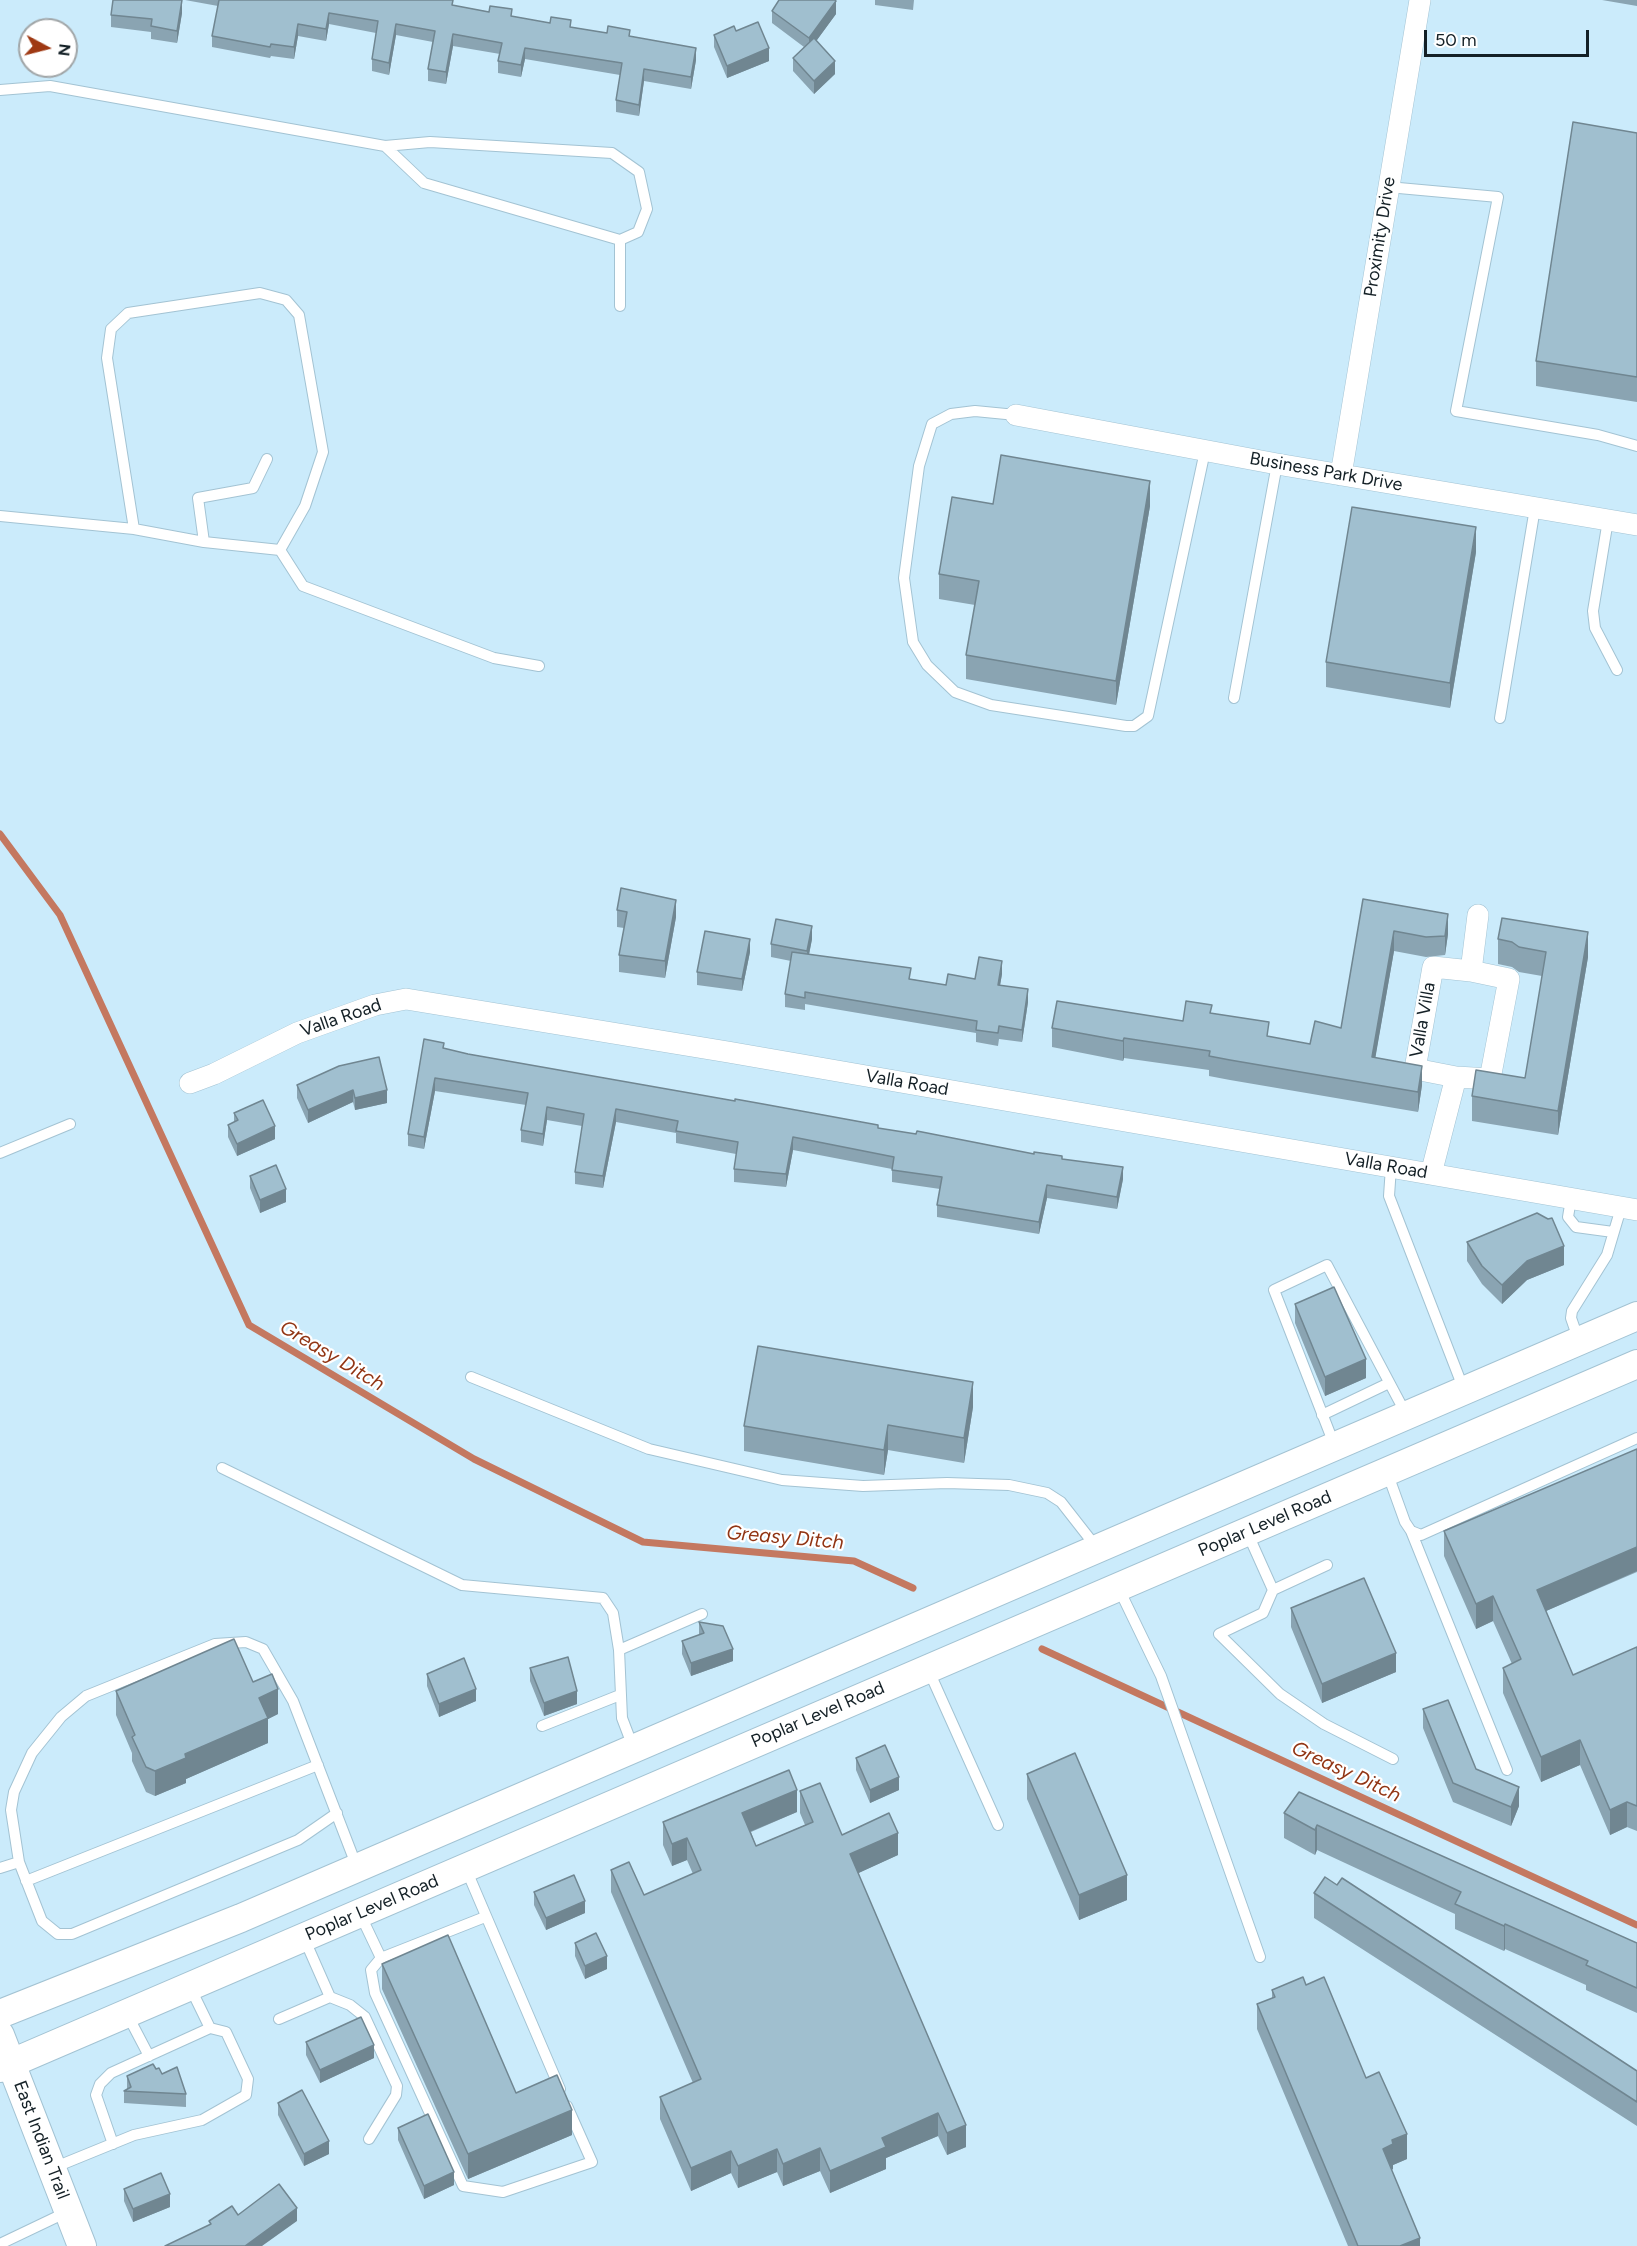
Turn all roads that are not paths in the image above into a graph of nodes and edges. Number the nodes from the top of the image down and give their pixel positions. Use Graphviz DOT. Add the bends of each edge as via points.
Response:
graph roads {
  1 [pos="1420,0"];
  2 [pos="0,90"];
  3 [pos="385,146"];
  4 [pos="1388,187"];
  5 [pos="620,240"];
  6 [pos="620,306"];
  7 [pos="1016,415"];
  8 [pos="1637,446"];
  9 [pos="1204,451"];
  10 [pos="267,459"];
  11 [pos="1277,464"];
  12 [pos="1341,475"];
  13 [pos="1535,508"];
  14 [pos="0,516"];
  15 [pos="1608,520"];
  16 [pos="1637,525"];
  17 [pos="134,529"];
  18 [pos="204,542"];
  19 [pos="280,550"];
  20 [pos="538,666"];
  21 [pos="1617,670"];
  22 [pos="1234,698"];
  23 [pos="1500,718"];
  24 [pos="1479,915"];
  25 [pos="1470,970"];
  26 [pos="1456,1077"];
  27 [pos="190,1083"];
  28 [pos="70,1125"];
  29 [pos="0,1153"];
  30 [pos="1391,1167"];
  31 [pos="1431,1174"];
  32 [pos="1571,1199"];
  33 [pos="1629,1209"];
  34 [pos="1613,1232"];
  35 [pos="1637,1316"];
  36 [pos="1579,1341"];
  37 [pos="1637,1364"];
  38 [pos="471,1377"];
  39 [pos="1389,1383"];
  40 [pos="1464,1390"];
  41 [pos="1322,1415"];
  42 [pos="1406,1415"];
  43 [pos="1637,1438"];
  44 [pos="1335,1446"];
  45 [pos="222,1468"];
  46 [pos="1386,1472"];
  47 [pos="1411,1531"];
  48 [pos="1247,1532"];
  49 [pos="1097,1548"];
  50 [pos="1327,1565"];
  51 [pos="1118,1587"];
  52 [pos="1273,1590"];
  53 [pos="702,1614"];
  54 [pos="619,1650"];
  55 [pos="928,1669"];
  56 [pos="621,1695"];
  57 [pos="542,1726"];
  58 [pos="633,1747"];
  59 [pos="1393,1759"];
  60 [pos="318,1765"];
  61 [pos="1508,1770"];
  62 [pos="337,1813"];
  63 [pos="998,1825"];
  64 [pos="19,1862"];
  65 [pos="357,1867"];
  66 [pos="0,1868"];
  67 [pos="466,1869"];
  68 [pos="26,1881"];
  69 [pos="360,1913"];
  70 [pos="485,1917"];
  71 [pos="303,1937"];
  72 [pos="1260,1957"];
  73 [pos="381,1958"];
  74 [pos="190,1986"];
  75 [pos="330,1997"];
  76 [pos="127,2013"];
  77 [pos="0,2014"];
  78 [pos="279,2019"];
  79 [pos="210,2028"];
  80 [pos="0,2035"];
  81 [pos="148,2056"];
  82 [pos="6,2065"];
  83 [pos="369,2139"];
  84 [pos="113,2144"];
  85 [pos="53,2169"];
  86 [pos="69,2212"];
  87 [pos="0,2244"];
  88 [pos="82,2246"];
  1 -- 4 [label="street, Proximity Drive"];
  2 -- 3 [label="lane" via="50,86"];
  3 -- 5 [label="lane" via="423,183"];
  3 -- 5 [label="lane" via="430,142 612,153 639,172 647,209 638,232"];
  4 -- 8 [label="lane" via="1498,197 1456,411 1598,435"];
  4 -- 12 [label="street, Proximity Drive"];
  5 -- 6 [label="lane"];
  7 -- 9 [label="street, Business Park Drive"];
  7 -- 9 [label="lane" via="975,411 951,414 932,424 919,466 904,578 913,642 927,665 955,692 991,705 1126,726 1143,722 1148,716"];
  9 -- 11 [label="street, Business Park Drive"];
  10 -- 18 [label="lane" via="253,488 198,498"];
  11 -- 12 [label="street, Business Park Drive"];
  11 -- 22 [label="lane"];
  12 -- 13 [label="street, Business Park Drive"];
  13 -- 15 [label="street, Business Park Drive"];
  13 -- 23 [label="lane"];
  14 -- 17 [label="lane"];
  15 -- 16 [label="street, Business Park Drive"];
  15 -- 21 [label="lane" via="1593,611 1595,628"];
  17 -- 18 [label="lane"];
  17 -- 19 [label="lane" via="107,358 111,329 128,313 260,293 286,300 299,315 323,452 304,506"];
  18 -- 19 [label="lane"];
  19 -- 20 [label="lane" via="303,586 494,658"];
  24 -- 25 [label="street"];
  25 -- 26 [label="street, Valla Villa" via="1509,979 1490,1079"];
  25 -- 26 [label="street, Valla Villa" via="1433,967 1414,1069"];
  26 -- 31 [label="street"];
  27 -- 30 [label="street, Valla Road" via="297,1033 375,1005 406,999"];
  28 -- 29 [label="lane"];
  30 -- 31 [label="street, Valla Road"];
  30 -- 40 [label="lane" via="1389,1196"];
  31 -- 32 [label="street, Valla Road"];
  32 -- 33 [label="street, Valla Road"];
  32 -- 34 [label="lane" via="1568,1217 1576,1227"];
  33 -- 34 [label="lane"];
  34 -- 36 [label="lane" via="1606,1255 1572,1311"];
  35 -- 36 [label="main road"];
  36 -- 40 [label="main road"];
  37 -- 46 [label="main road, Poplar Level Road"];
  38 -- 49 [label="lane" via="649,1449 782,1480 863,1486 1009,1485 1047,1493 1061,1502"];
  39 -- 41 [label="lane"];
  39 -- 41 [label="lane" via="1327,1265 1274,1290"];
  39 -- 42 [label="lane"];
  40 -- 42 [label="main road"];
  41 -- 44 [label="lane"];
  42 -- 44 [label="main road"];
  43 -- 47 [label="lane" via="1422,1535"];
  44 -- 49 [label="main road"];
  45 -- 54 [label="lane" via="462,1585 603,1598 613,1613"];
  46 -- 47 [label="lane"];
  46 -- 48 [label="main road, Poplar Level Road"];
  47 -- 61 [label="lane"];
  48 -- 51 [label="main road, Poplar Level Road"];
  48 -- 52 [label="lane"];
  49 -- 58 [label="main road"];
  50 -- 52 [label="lane"];
  51 -- 55 [label="main road, Poplar Level Road"];
  51 -- 72 [label="lane" via="1164,1685"];
  52 -- 59 [label="lane" via="1263,1613 1219,1634 1280,1694 1324,1724"];
  53 -- 54 [label="lane"];
  54 -- 56 [label="lane"];
  55 -- 63 [label="lane"];
  55 -- 67 [label="main road, Poplar Level Road"];
  56 -- 57 [label="lane"];
  56 -- 58 [label="lane" via="622,1718"];
  58 -- 65 [label="main road"];
  60 -- 62 [label="lane"];
  60 -- 64 [label="lane" via="293,1701 263,1649 246,1642 215,1644 86,1696 61,1717 32,1753 14,1792 11,1810"];
  60 -- 68 [label="lane"];
  62 -- 65 [label="lane"];
  62 -- 68 [label="lane" via="298,1840 72,1934 58,1934 42,1921"];
  64 -- 66 [label="lane"];
  64 -- 68 [label="lane"];
  65 -- 77 [label="main road"];
  67 -- 69 [label="main road, Poplar Level Road"];
  67 -- 70 [label="lane"];
  69 -- 71 [label="main road, Poplar Level Road"];
  69 -- 73 [label="lane"];
  70 -- 73 [label="lane"];
  70 -- 73 [label="lane" via="592,2162 503,2192 463,2186 375,1993 371,1970"];
  71 -- 74 [label="main road, Poplar Level Road"];
  71 -- 75 [label="lane"];
  74 -- 76 [label="main road, Poplar Level Road"];
  74 -- 79 [label="lane"];
  75 -- 78 [label="lane"];
  75 -- 83 [label="lane" via="365,2017 398,2086"];
  76 -- 81 [label="lane"];
  76 -- 82 [label="main road, Poplar Level Road"];
  79 -- 81 [label="lane"];
  79 -- 84 [label="lane" via="226,2032 248,2079 246,2095 202,2120 134,2135"];
  80 -- 82 [label="main road, East Indian Trail"];
  81 -- 84 [label="lane" via="111,2073 100,2084 96,2095"];
  82 -- 85 [label="main road, East Indian Trail"];
  84 -- 85 [label="lane"];
  85 -- 86 [label="main road, East Indian Trail"];
  86 -- 87 [label="lane"];
  86 -- 88 [label="main road, East Indian Trail"];
}
